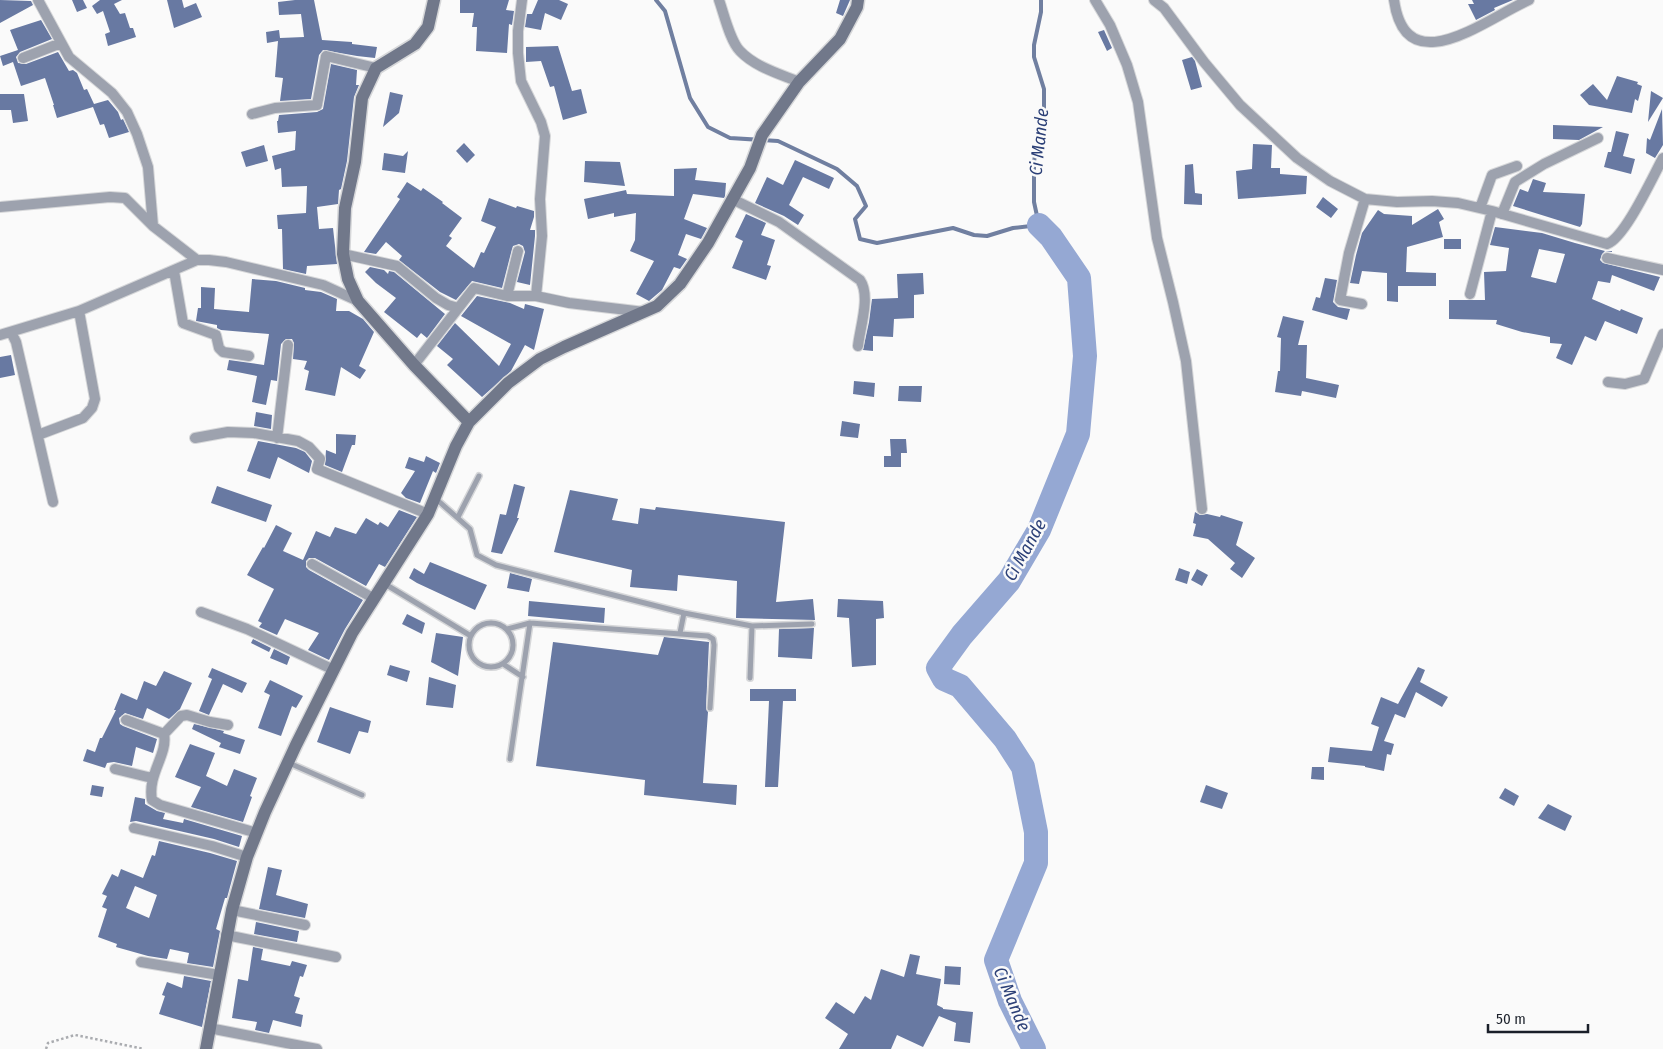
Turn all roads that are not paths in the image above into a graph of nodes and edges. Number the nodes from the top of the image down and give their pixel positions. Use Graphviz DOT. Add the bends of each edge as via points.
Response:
graph roads {
  1 [pos="38,0"];
  2 [pos="434,0"];
  3 [pos="522,0"];
  4 [pos="719,0"];
  5 [pos="858,0"];
  6 [pos="1096,0"];
  7 [pos="1154,0"];
  8 [pos="1394,0"];
  9 [pos="1529,0"];
  10 [pos="61,43"];
  11 [pos="23,58"];
  12 [pos="376,68"];
  13 [pos="799,82"];
  14 [pos="252,114"];
  15 [pos="1598,138"];
  16 [pos="1663,158"];
  17 [pos="1517,166"];
  18 [pos="732,199"];
  19 [pos="1365,199"];
  20 [pos="0,207"];
  21 [pos="1480,208"];
  22 [pos="1497,212"];
  23 [pos="153,226"];
  24 [pos="518,251"];
  25 [pos="343,254"];
  26 [pos="1607,258"];
  27 [pos="196,260"];
  28 [pos="1663,270"];
  29 [pos="174,271"];
  30 [pos="1470,294"];
  31 [pos="507,296"];
  32 [pos="536,296"];
  33 [pos="358,301"];
  34 [pos="1362,304"];
  35 [pos="458,308"];
  36 [pos="79,311"];
  37 [pos="644,312"];
  38 [pos="11,332"];
  39 [pos="1663,334"];
  40 [pos="0,335"];
  41 [pos="288,345"];
  42 [pos="858,346"];
  43 [pos="249,356"];
  44 [pos="414,364"];
  45 [pos="1608,382"];
  46 [pos="469,422"];
  47 [pos="38,435"];
  48 [pos="195,438"];
  49 [pos="277,438"];
  50 [pos="480,476"];
  51 [pos="435,497"];
  52 [pos="53,502"];
  53 [pos="1202,509"];
  54 [pos="428,514"];
  55 [pos="458,517"];
  56 [pos="312,564"];
  57 [pos="385,584"];
  58 [pos="374,598"];
  59 [pos="202,612"];
  60 [pos="684,613"];
  61 [pos="530,623"];
  62 [pos="812,624"];
  63 [pos="752,626"];
  64 [pos="506,629"];
  65 [pos="680,634"];
  66 [pos="471,636"];
  67 [pos="503,664"];
  68 [pos="334,670"];
  69 [pos="523,677"];
  70 [pos="750,678"];
  71 [pos="710,708"];
  72 [pos="126,720"];
  73 [pos="228,725"];
  74 [pos="164,734"];
  75 [pos="510,759"];
  76 [pos="289,762"];
  77 [pos="115,769"];
  78 [pos="152,778"];
  79 [pos="362,795"];
  80 [pos="134,828"];
  81 [pos="257,833"];
  82 [pos="247,857"];
  83 [pos="232,910"];
  84 [pos="305,925"];
  85 [pos="226,934"];
  86 [pos="336,956"];
  87 [pos="141,962"];
  88 [pos="219,975"];
  89 [pos="209,1028"];
  90 [pos="206,1049"];
  91 [pos="317,1049"];
  1 -- 10 [label="street"];
  2 -- 12 [label="main road" via="428,27 414,44"];
  3 -- 32 [label="street" via="518,31 521,80 545,136 540,199 542,236"];
  4 -- 13 [label="street" via="738,50 751,60"];
  5 -- 13 [label="main road" via="840,40"];
  6 -- 53 [label="street" via="1127,66 1138,102 1157,238 1186,360"];
  7 -- 19 [label="street" via="1164,8 1240,105 1290,152 1330,181"];
  8 -- 9 [label="street" via="1403,30 1416,40 1426,42 1473,30"];
  10 -- 11 [label="street"];
  10 -- 23 [label="street" via="69,57 112,93 127,112 148,167"];
  12 -- 14 [label="street" via="326,56 316,105 276,108"];
  12 -- 25 [label="main road" via="362,98 355,162 345,208"];
  13 -- 18 [label="main road" via="762,135"];
  15 -- 22 [label="street" via="1515,182"];
  16 -- 22 [label="street" via="1637,207 1610,243 1604,244"];
  17 -- 21 [label="street" via="1492,175"];
  18 -- 37 [label="main road" via="680,284 664,301"];
  18 -- 42 [label="street" via="779,222 860,280 866,289 866,298"];
  19 -- 21 [label="street" via="1458,203"];
  19 -- 34 [label="street" via="1349,253 1340,300"];
  20 -- 23 [label="street" via="118,196 125,198"];
  21 -- 22 [label="street"];
  22 -- 30 [label="street"];
  23 -- 27 [label="street"];
  24 -- 31 [label="street"];
  25 -- 33 [label="main road" via="348,279"];
  25 -- 35 [label="street" via="397,266 436,298"];
  26 -- 28 [label="street"];
  27 -- 29 [label="street"];
  27 -- 33 [label="street" via="226,262 323,285"];
  29 -- 36 [label="street"];
  29 -- 43 [label="street" via="183,323 216,335 223,352"];
  31 -- 32 [label="street"];
  31 -- 35 [label="street" via="474,288"];
  32 -- 37 [label="street"];
  33 -- 44 [label="main road"];
  35 -- 44 [label="street"];
  36 -- 38 [label="street"];
  36 -- 47 [label="street" via="95,399 84,418"];
  37 -- 46 [label="main road" via="540,359 508,382"];
  38 -- 40 [label="street"];
  38 -- 47 [label="street"];
  39 -- 45 [label="street" via="1644,379 1625,384"];
  41 -- 49 [label="street"];
  44 -- 46 [label="main road"];
  46 -- 51 [label="main road"];
  47 -- 52 [label="street"];
  48 -- 49 [label="street" via="228,432"];
  49 -- 54 [label="street" via="298,441 309,447 320,459 317,469"];
  50 -- 55 [label="lane"];
  51 -- 54 [label="main road"];
  51 -- 55 [label="lane"];
  54 -- 57 [label="main road"];
  55 -- 60 [label="lane" via="472,532 477,555 496,565"];
  56 -- 58 [label="street"];
  57 -- 58 [label="main road"];
  57 -- 66 [label="lane"];
  58 -- 68 [label="main road"];
  59 -- 68 [label="street"];
  60 -- 63 [label="lane"];
  60 -- 65 [label="lane"];
  61 -- 64 [label="lane"];
  61 -- 65 [label="lane"];
  61 -- 69 [label="lane"];
  62 -- 63 [label="lane"];
  63 -- 70 [label="lane"];
  64 -- 66 [label="lane" via="498,624 485,624"];
  64 -- 67 [label="lane" via="512,636 513,648"];
  65 -- 71 [label="lane" via="713,639"];
  66 -- 67 [label="lane" via="469,648 479,664 492,667"];
  67 -- 69 [label="lane"];
  68 -- 76 [label="main road"];
  69 -- 75 [label="lane"];
  72 -- 74 [label="street"];
  73 -- 74 [label="street" via="187,715"];
  74 -- 78 [label="street" via="164,748"];
  76 -- 79 [label="lane"];
  76 -- 81 [label="main road"];
  77 -- 78 [label="street"];
  78 -- 81 [label="street" via="152,800 160,805"];
  80 -- 82 [label="street"];
  81 -- 82 [label="main road"];
  82 -- 83 [label="main road"];
  83 -- 84 [label="street"];
  83 -- 85 [label="main road"];
  85 -- 86 [label="street"];
  85 -- 88 [label="main road"];
  87 -- 88 [label="street"];
  88 -- 89 [label="main road"];
  89 -- 90 [label="main road"];
  89 -- 91 [label="street"];
}
